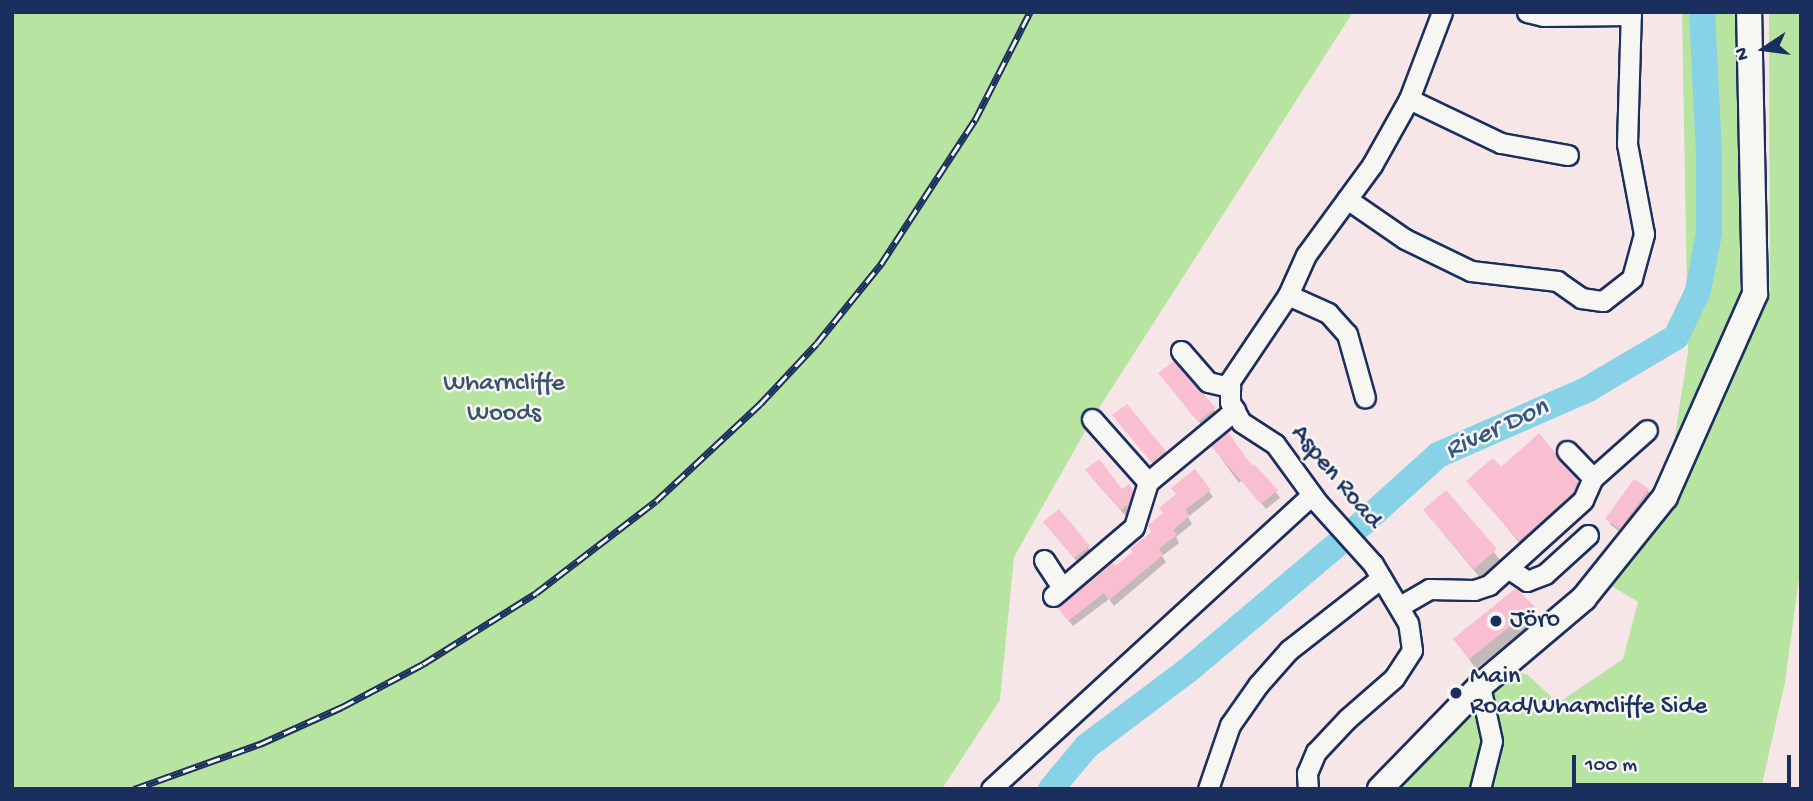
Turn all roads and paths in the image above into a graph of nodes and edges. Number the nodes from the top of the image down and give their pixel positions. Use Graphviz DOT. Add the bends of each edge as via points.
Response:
graph roads {
  1 [pos="1442,12"];
  2 [pos="1527,12"];
  3 [pos="1749,12"];
  4 [pos="1631,14"];
  5 [pos="1409,99"];
  6 [pos="1568,155"];
  7 [pos="1347,199"];
  8 [pos="1288,295"];
  9 [pos="1181,351"];
  10 [pos="1230,387"];
  11 [pos="1365,398"];
  12 [pos="1235,411"];
  13 [pos="1092,419"];
  14 [pos="1647,430"];
  15 [pos="1567,451"];
  16 [pos="1593,478"];
  17 [pos="1148,482"];
  18 [pos="1315,499"];
  19 [pos="1588,536"];
  20 [pos="1044,560"];
  21 [pos="1508,568"];
  22 [pos="1377,571"];
  23 [pos="1400,606"];
  24 [pos="1480,686"];
  25 [pos="991,789"];
  26 [pos="1208,789"];
  27 [pos="1308,789"];
  28 [pos="1380,789"];
  29 [pos="1480,789"];
  1 -- 5 [label="street"];
  2 -- 4 [label="street" via="1544,16"];
  3 -- 24 [label="main road" via="1755,293 1665,496 1584,598"];
  4 -- 7 [label="street" via="1627,144 1644,234 1632,278 1603,301 1581,298 1557,281 1471,271 1405,239"];
  5 -- 6 [label="street" via="1501,143"];
  5 -- 7 [label="street"];
  7 -- 8 [label="street" via="1306,255"];
  8 -- 10 [label="street" via="1238,366"];
  8 -- 11 [label="street" via="1328,313 1347,334"];
  9 -- 10 [label="street" via="1208,382"];
  10 -- 12 [label="street"];
  12 -- 17 [label="street"];
  12 -- 18 [label="street, Aspen Road" via="1241,422 1275,444"];
  13 -- 17 [label="street"];
  14 -- 16 [label="street"];
  15 -- 16 [label="street"];
  16 -- 21 [label="street" via="1583,500"];
  17 -- 20 [label="street" via="1134,527 1058,592"];
  18 -- 22 [label="street, Aspen Road"];
  18 -- 25 [label="street"];
  19 -- 21 [label="street" via="1545,574 1527,581"];
  21 -- 23 [label="street" via="1489,585 1474,590 1429,589"];
  22 -- 23 [label="street, Aspen Road"];
  22 -- 26 [label="street" via="1289,650 1258,685 1230,725"];
  23 -- 27 [label="street, Aspen Road" via="1412,650 1394,678 1316,752 1307,773"];
  24 -- 28 [label="main road"];
  24 -- 29 [label="street" via="1492,741"];
}
